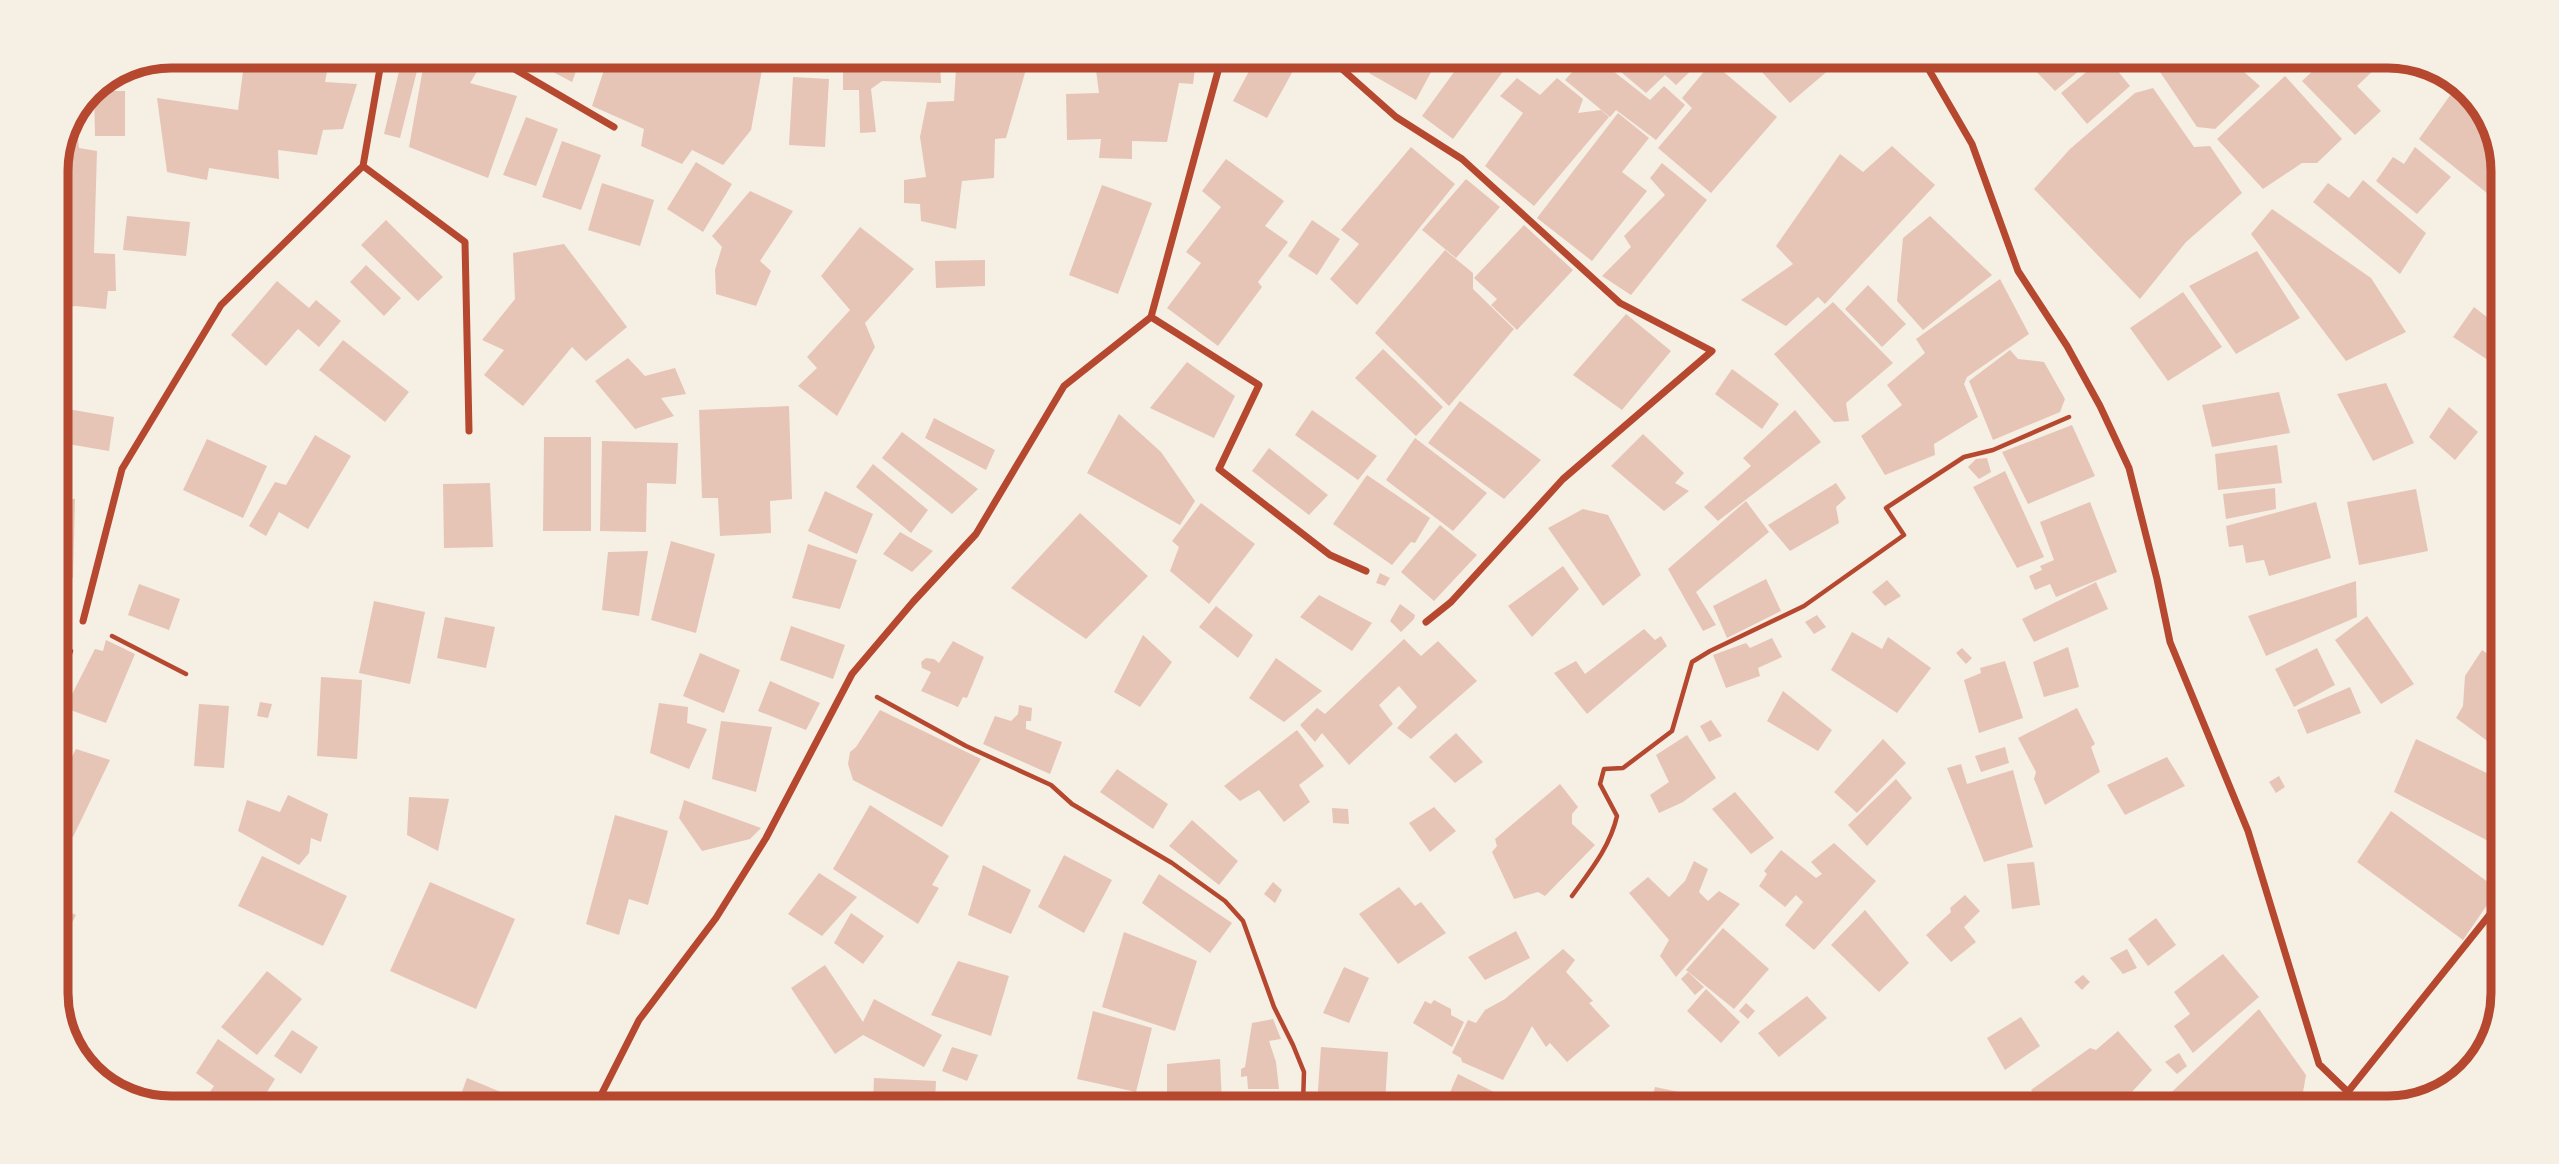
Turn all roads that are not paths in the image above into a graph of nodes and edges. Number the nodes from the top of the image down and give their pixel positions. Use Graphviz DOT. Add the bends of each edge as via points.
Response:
graph roads {
  1 [pos="380,68"];
  2 [pos="513,68"];
  3 [pos="1219,68"];
  4 [pos="1341,68"];
  5 [pos="1928,68"];
  6 [pos="614,128"];
  7 [pos="363,166"];
  8 [pos="1150,317"];
  9 [pos="469,431"];
  10 [pos="1366,571"];
  11 [pos="83,621"];
  12 [pos="1426,622"];
  13 [pos="2491,913"];
  14 [pos="2347,1091"];
  15 [pos="600,1096"];
  16 [pos="2343,1096"];
  1 -- 7 [label="street"];
  2 -- 6 [label="street"];
  3 -- 8 [label="street"];
  4 -- 12 [label="street" via="1396,117 1462,159 1620,303 1712,351 1563,479 1451,602"];
  5 -- 14 [label="street" via="1972,144 2018,271 2067,346 2129,468 2170,642 2248,831 2319,1064"];
  7 -- 9 [label="street" via="465,242"];
  7 -- 11 [label="street" via="221,305 122,469"];
  8 -- 10 [label="street" via="1259,385 1219,469 1331,555"];
  8 -- 15 [label="street" via="1064,386 976,534 848,681 766,838 716,918 639,1020"];
  13 -- 14 [label="street"];
  14 -- 16 [label="street"];
}
